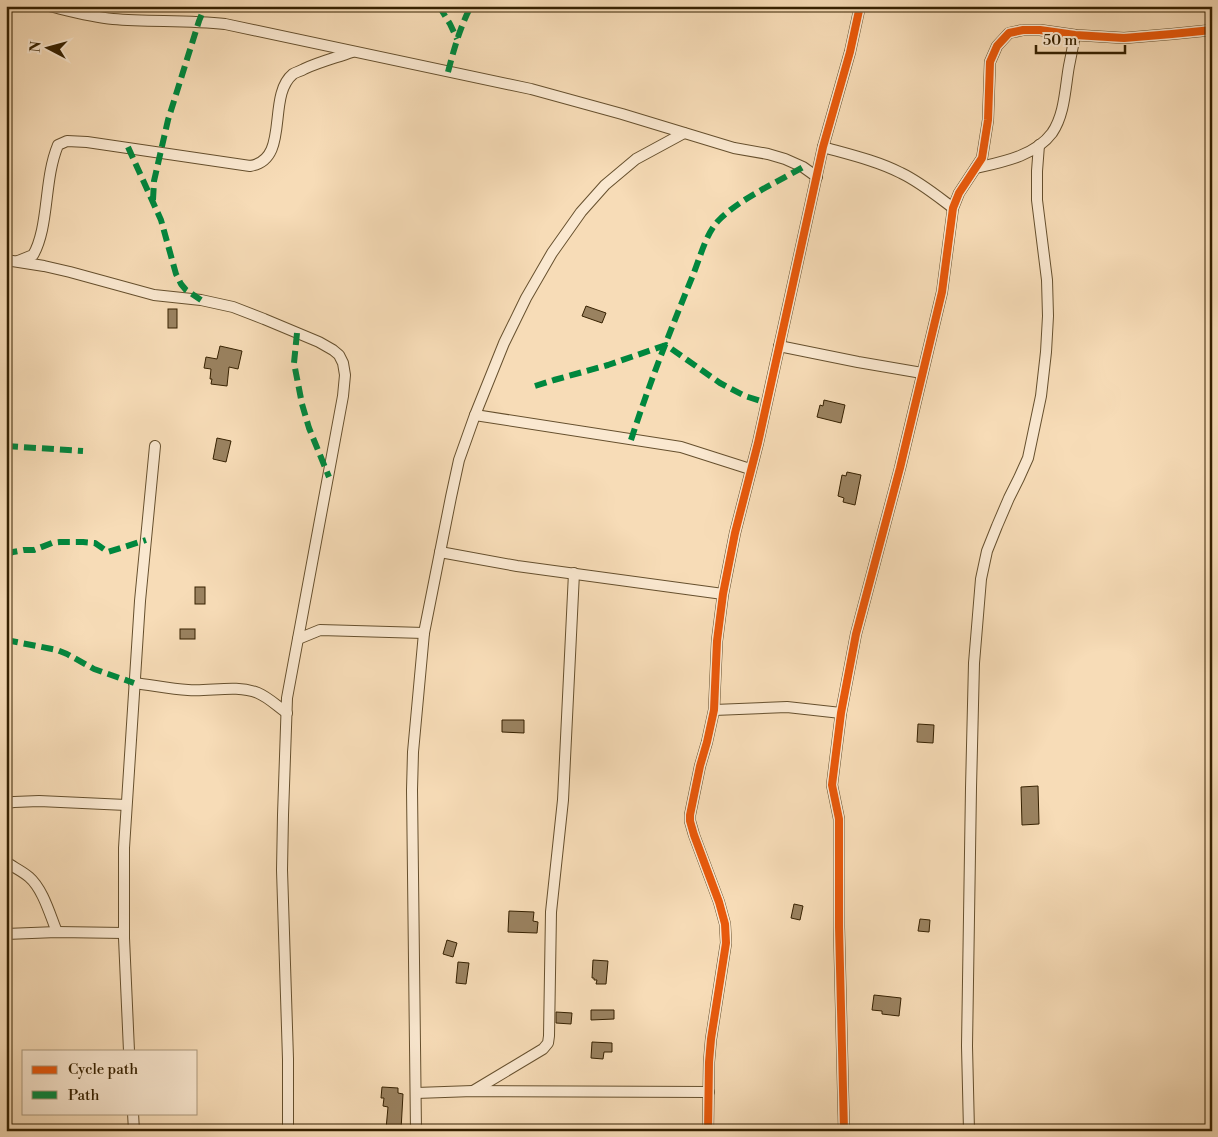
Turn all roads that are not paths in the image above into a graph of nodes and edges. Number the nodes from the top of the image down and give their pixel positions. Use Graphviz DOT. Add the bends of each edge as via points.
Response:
graph roads {
  1 [pos="49,6"];
  2 [pos="860,6"];
  3 [pos="1212,30"];
  4 [pos="1075,35"];
  5 [pos="354,52"];
  6 [pos="684,133"];
  7 [pos="1039,145"];
  8 [pos="823,147"];
  9 [pos="976,168"];
  10 [pos="817,177"];
  11 [pos="953,208"];
  12 [pos="12,260"];
  13 [pos="779,346"];
  14 [pos="922,373"];
  15 [pos="475,416"];
  16 [pos="155,446"];
  17 [pos="750,470"];
  18 [pos="440,552"];
  19 [pos="574,573"];
  20 [pos="723,594"];
  21 [pos="424,633"];
  22 [pos="298,639"];
  23 [pos="134,683"];
  24 [pos="714,710"];
  25 [pos="287,712"];
  26 [pos="841,713"];
  27 [pos="6,803"];
  28 [pos="126,805"];
  29 [pos="6,862"];
  30 [pos="57,932"];
  31 [pos="124,933"];
  32 [pos="6,934"];
  33 [pos="129,1050"];
  34 [pos="473,1091"];
  35 [pos="709,1092"];
  36 [pos="416,1093"];
  37 [pos="133,1114"];
  38 [pos="134,1131"];
  39 [pos="288,1131"];
  40 [pos="416,1131"];
  41 [pos="708,1131"];
  42 [pos="844,1131"];
  43 [pos="968,1131"];
  1 -- 5 [label="street" via="111,18 225,24"];
  2 -- 8 [label="street"];
  3 -- 4 [label="street" via="1124,38"];
  4 -- 7 [label="street" via="1060,115 1052,133"];
  4 -- 9 [label="street" via="1023,30 1009,34 997,46 990,62 986,139"];
  5 -- 6 [label="street" via="531,89"];
  5 -- 12 [label="street" via="293,74 282,93 269,156 259,164 250,166 87,142 67,141 58,146 53,157 37,248 33,255"];
  6 -- 10 [label="street" via="785,159"];
  6 -- 15 [label="street" via="636,160 581,212 526,298"];
  7 -- 9 [label="street" via="1014,158"];
  7 -- 43 [label="street" via="1037,200 1048,316 1041,396 1028,458 987,551 981,579 974,663"];
  8 -- 10 [label="street"];
  8 -- 11 [label="street" via="901,173"];
  9 -- 11 [label="street"];
  10 -- 13 [label="street"];
  11 -- 14 [label="street" via="944,285"];
  12 -- 22 [label="street" via="154,295 233,307 319,342 339,356 345,375 343,396"];
  13 -- 14 [label="street"];
  13 -- 17 [label="street"];
  14 -- 26 [label="street" via="856,634"];
  15 -- 17 [label="street" via="682,447"];
  15 -- 18 [label="street" via="459,460"];
  16 -- 23 [label="street"];
  17 -- 20 [label="street"];
  18 -- 19 [label="street"];
  18 -- 21 [label="street"];
  19 -- 20 [label="street"];
  19 -- 34 [label="street" via="563,800 551,912 548,1043"];
  20 -- 24 [label="street"];
  21 -- 22 [label="street" via="320,630"];
  21 -- 36 [label="street" via="412,790"];
  22 -- 25 [label="street" via="288,688"];
  23 -- 25 [label="street" via="189,690 247,690 267,698"];
  23 -- 28 [label="street"];
  24 -- 26 [label="street" via="787,707"];
  24 -- 35 [label="street" via="690,815 725,924 726,943 711,1038"];
  25 -- 39 [label="street" via="282,870"];
  26 -- 42 [label="street" via="832,785 839,819"];
  27 -- 28 [label="street" via="39,801"];
  28 -- 31 [label="street"];
  29 -- 30 [label="street" via="34,882"];
  30 -- 31 [label="street"];
  30 -- 32 [label="street"];
  31 -- 33 [label="street"];
  34 -- 35 [label="street"];
  34 -- 36 [label="street"];
  35 -- 41 [label="street"];
  36 -- 40 [label="street"];
  37 -- 38 [label="street"];
}
